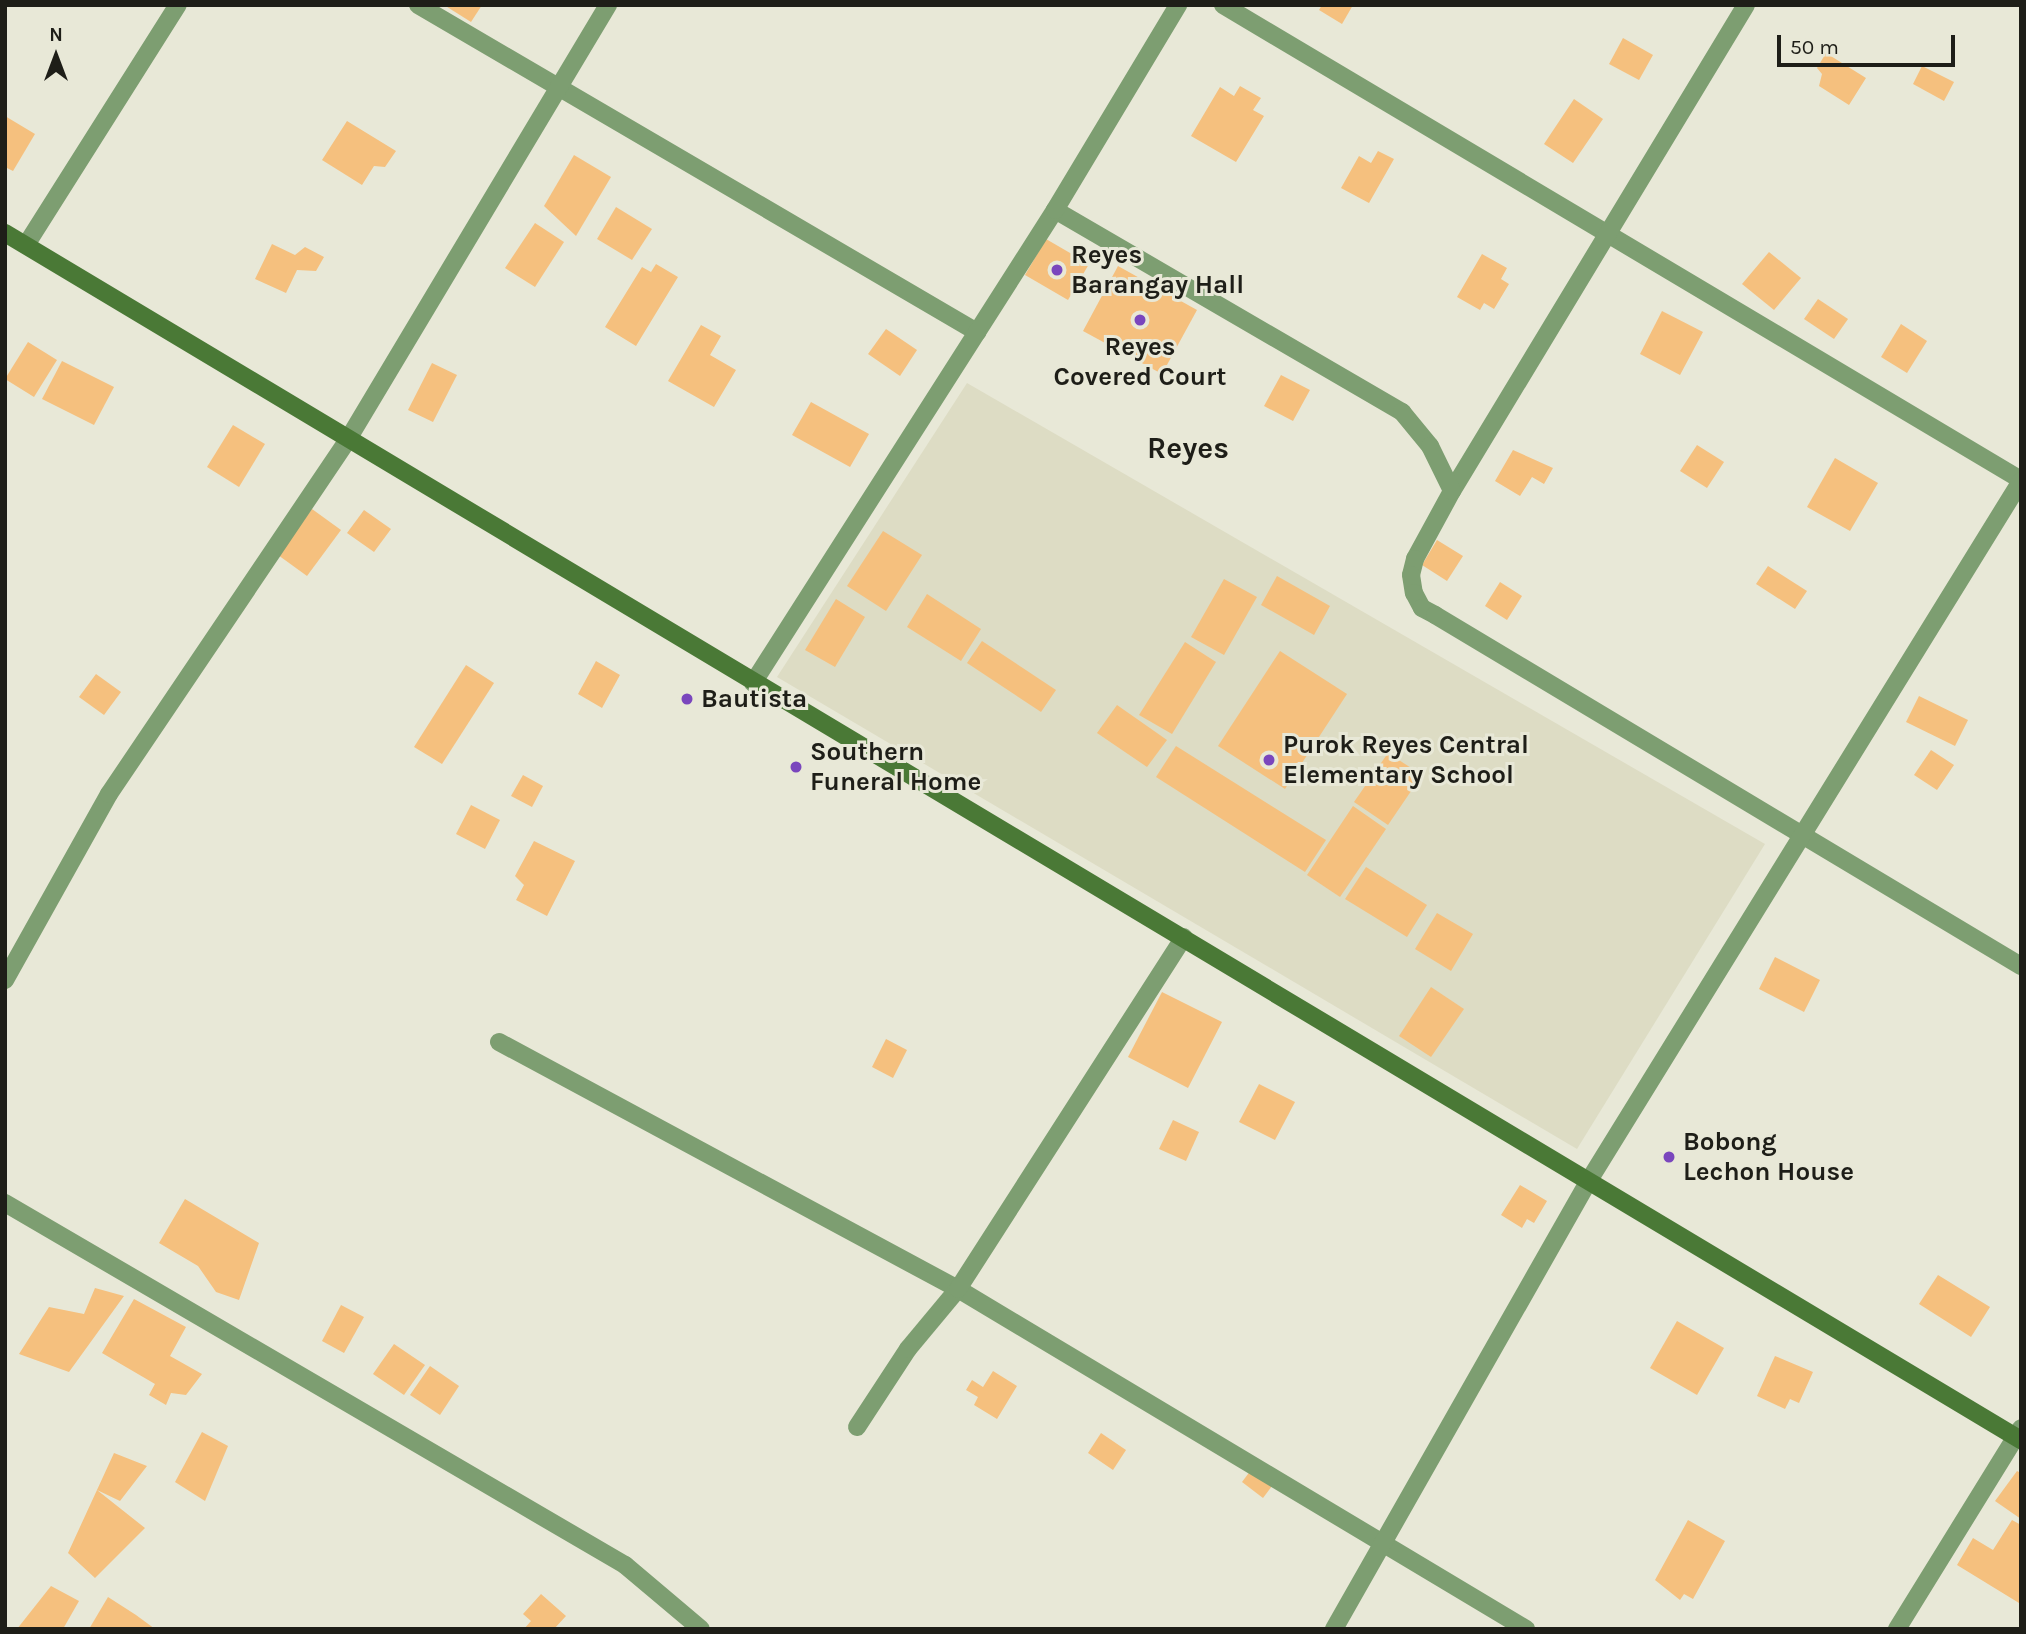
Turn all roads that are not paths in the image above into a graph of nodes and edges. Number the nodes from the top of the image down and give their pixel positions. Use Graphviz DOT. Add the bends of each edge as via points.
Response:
graph roads {
  1 [pos="178,5"];
  2 [pos="418,5"];
  3 [pos="608,5"];
  4 [pos="1178,5"];
  5 [pos="1223,5"];
  6 [pos="1746,5"];
  7 [pos="562,85"];
  8 [pos="1055,210"];
  9 [pos="5,233"];
  10 [pos="1605,235"];
  11 [pos="26,245"];
  12 [pos="977,332"];
  13 [pos="346,441"];
  14 [pos="2021,481"];
  15 [pos="1452,491"];
  16 [pos="752,683"];
  17 [pos="1803,836"];
  18 [pos="1184,937"];
  19 [pos="2021,966"];
  20 [pos="5,980"];
  21 [pos="499,1042"];
  22 [pos="1588,1182"];
  23 [pos="5,1203"];
  24 [pos="958,1289"];
  25 [pos="856,1427"];
  26 [pos="2019,1435"];
  27 [pos="1383,1543"];
  28 [pos="701,1629"];
  29 [pos="1334,1629"];
  30 [pos="1525,1629"];
  31 [pos="1897,1629"];
  1 -- 11 [label="street"];
  2 -- 7 [label="street"];
  3 -- 7 [label="street"];
  4 -- 8 [label="street"];
  5 -- 10 [label="street"];
  6 -- 10 [label="street"];
  7 -- 12 [label="street"];
  7 -- 13 [label="street"];
  8 -- 12 [label="street"];
  8 -- 15 [label="street" via="1402,412 1430,446"];
  9 -- 11 [label="main road"];
  10 -- 14 [label="street"];
  10 -- 15 [label="street"];
  11 -- 13 [label="main road"];
  12 -- 16 [label="street"];
  13 -- 16 [label="main road"];
  13 -- 20 [label="street" via="109,794"];
  14 -- 17 [label="street"];
  15 -- 17 [label="street" via="1411,575 1422,608"];
  16 -- 18 [label="main road"];
  17 -- 19 [label="street"];
  17 -- 22 [label="street"];
  18 -- 22 [label="main road"];
  18 -- 24 [label="street"];
  21 -- 24 [label="street"];
  22 -- 26 [label="main road"];
  22 -- 27 [label="street"];
  23 -- 28 [label="street" via="625,1565"];
  24 -- 25 [label="street" via="908,1349"];
  24 -- 27 [label="street"];
  26 -- 31 [label="street"];
  27 -- 29 [label="street"];
  27 -- 30 [label="street"];
}
